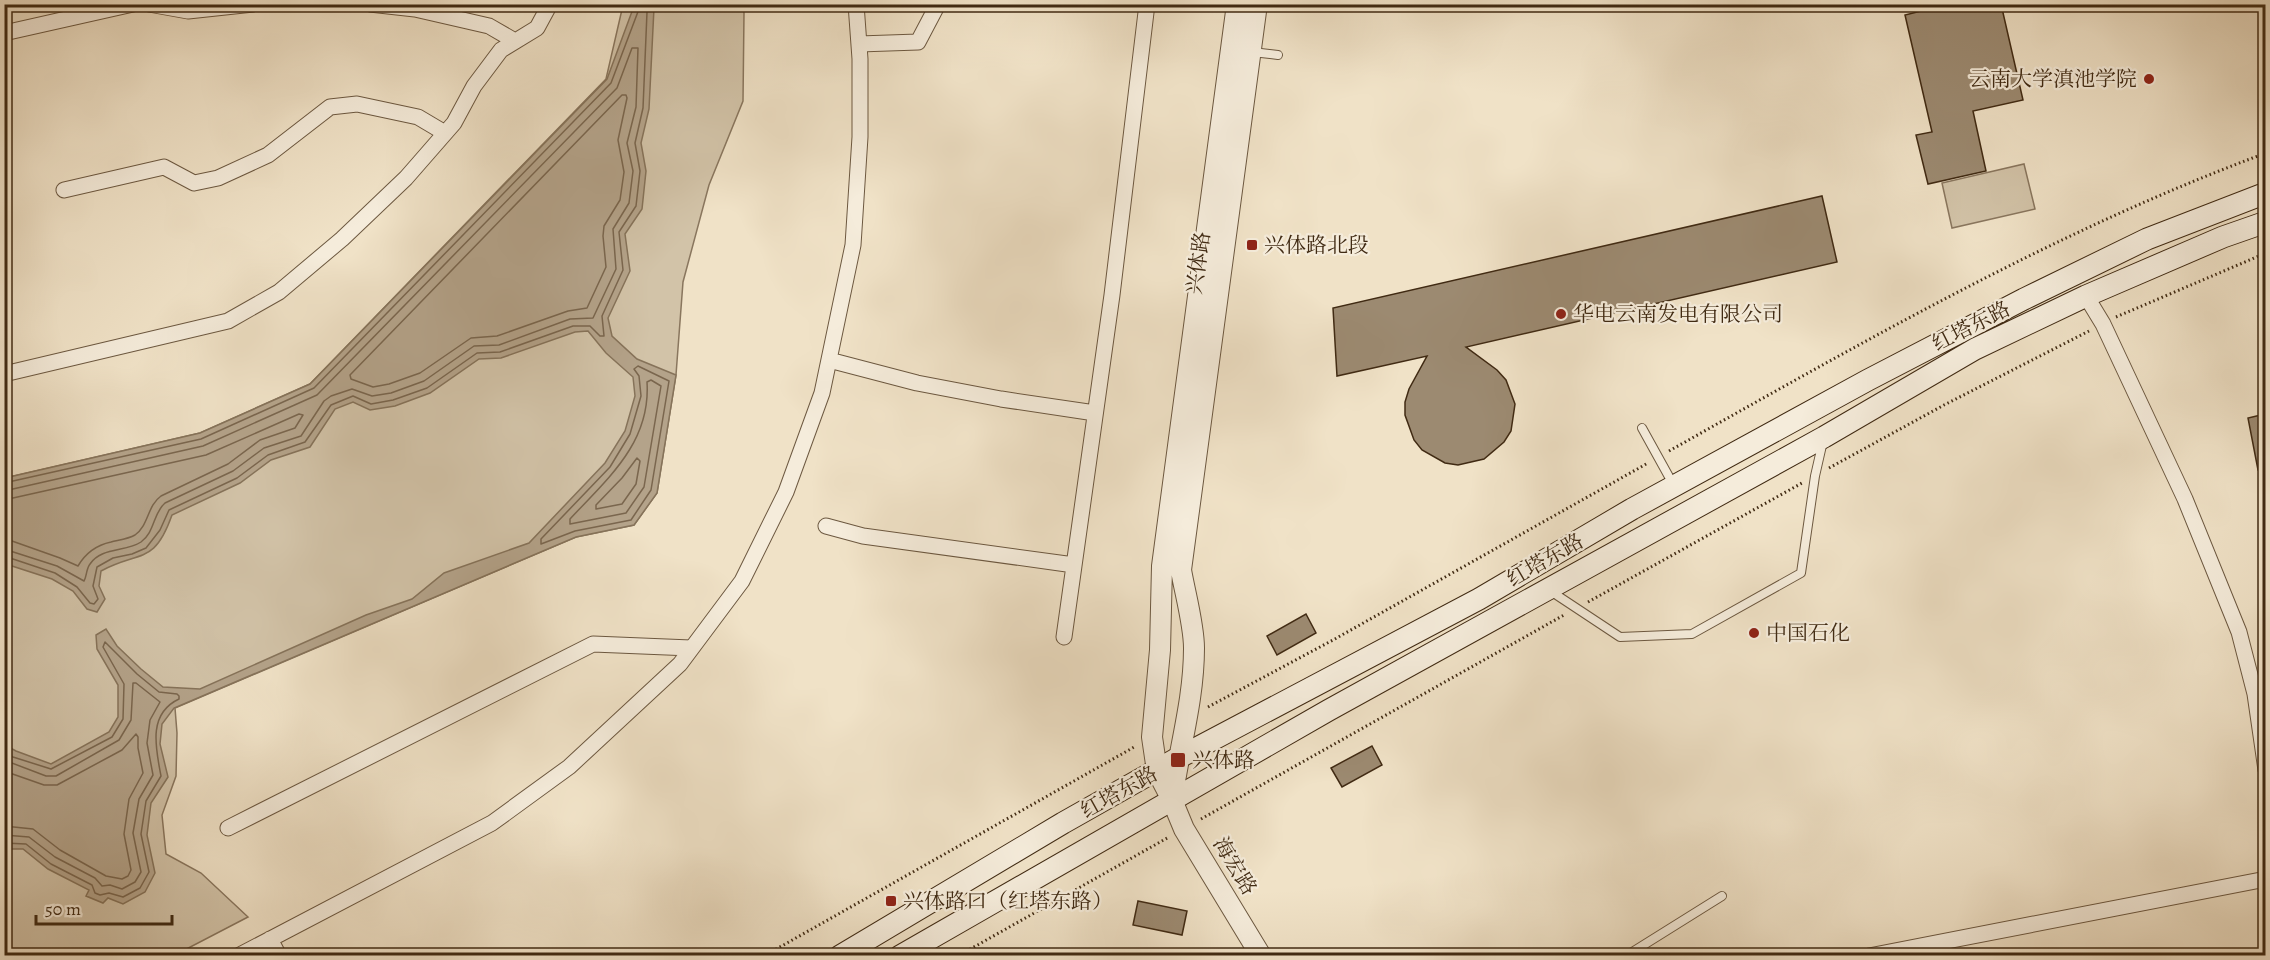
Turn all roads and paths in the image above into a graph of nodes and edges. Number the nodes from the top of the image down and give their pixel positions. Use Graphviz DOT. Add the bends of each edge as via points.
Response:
graph roads {
  1 [pos="133,4"];
  2 [pos="149,4"];
  3 [pos="253,4"];
  4 [pos="370,4"];
  5 [pos="550,4"];
  6 [pos="856,4"];
  7 [pos="938,4"];
  8 [pos="1147,4"];
  9 [pos="1237,4"];
  10 [pos="1257,4"];
  11 [pos="4,33"];
  12 [pos="515,41"];
  13 [pos="859,44"];
  14 [pos="1241,51"];
  15 [pos="1278,55"];
  16 [pos="445,134"];
  17 [pos="2265,153"];
  18 [pos="64,190"];
  19 [pos="2265,193"];
  20 [pos="2265,222"];
  21 [pos="2265,253"];
  22 [pos="2086,296"];
  23 [pos="2103,324"];
  24 [pos="829,360"];
  25 [pos="4,375"];
  26 [pos="1095,413"];
  27 [pos="1642,428"];
  28 [pos="1824,437"];
  29 [pos="1658,457"];
  30 [pos="1815,476"];
  31 [pos="1674,486"];
  32 [pos="826,526"];
  33 [pos="1074,565"];
  34 [pos="1548,589"];
  35 [pos="1575,609"];
  36 [pos="1064,637"];
  37 [pos="691,648"];
  38 [pos="1188,717"];
  39 [pos="1152,737"];
  40 [pos="2264,748"];
  41 [pos="1178,758"];
  42 [pos="2265,770"];
  43 [pos="1157,771"];
  44 [pos="1172,800"];
  45 [pos="228,828"];
  46 [pos="1184,829"];
  47 [pos="2265,879"];
  48 [pos="1722,896"];
  49 [pos="270,939"];
  50 [pos="238,956"];
  51 [pos="279,956"];
  52 [pos="764,956"];
  53 [pos="840,956"];
  54 [pos="900,956"];
  55 [pos="958,956"];
  56 [pos="1261,956"];
  57 [pos="1626,956"];
  58 [pos="1869,956"];
  1 -- 11 [label="street"];
  2 -- 3 [label="street" via="188,11"];
  4 -- 12 [label="street" via="415,9 489,26"];
  5 -- 12 [label="street" via="537,28"];
  6 -- 13 [label="street"];
  7 -- 13 [label="street" via="918,42"];
  8 -- 26 [label="street"];
  9 -- 14 [label="street, 兴体路"];
  10 -- 14 [label="street, 兴体路"];
  12 -- 16 [label="street" via="501,50"];
  13 -- 24 [label="street" via="860,137 853,245"];
  14 -- 15 [label="lane"];
  14 -- 38 [label="street, 兴体路" via="1181,570 1194,646"];
  14 -- 39 [label="street, 兴体路" via="1162,566"];
  16 -- 18 [label="street" via="418,117 357,104 330,107 268,155 218,178 194,183 164,167"];
  16 -- 25 [label="street" via="342,239 279,292 228,321"];
  17 -- 29 [label="path" via="2114,216 1931,305"];
  19 -- 31 [label="main road, 红塔东路" via="2147,239 2034,294"];
  20 -- 22 [label="main road, 红塔东路"];
  21 -- 23 [label="path"];
  22 -- 23 [label="street"];
  22 -- 28 [label="main road, 红塔东路" via="1975,350"];
  23 -- 30 [label="path"];
  23 -- 40 [label="street" via="2185,499 2239,632"];
  24 -- 26 [label="street" via="917,383"];
  24 -- 37 [label="street" via="822,393 781,502 742,581"];
  26 -- 33 [label="street"];
  27 -- 29 [label="lane"];
  28 -- 30 [label="lane"];
  28 -- 34 [label="main road, 红塔东路"];
  29 -- 31 [label="lane"];
  29 -- 38 [label="path"];
  30 -- 35 [label="path"];
  30 -- 35 [label="lane" via="1802,573 1692,634 1620,637"];
  31 -- 41 [label="main road, 红塔东路" via="1479,599"];
  32 -- 33 [label="street" via="863,536"];
  33 -- 36 [label="street"];
  34 -- 35 [label="lane"];
  34 -- 44 [label="main road, 红塔东路"];
  35 -- 46 [label="path"];
  37 -- 45 [label="street" via="593,644"];
  37 -- 49 [label="street" via="680,664 569,767 492,823"];
  38 -- 41 [label="street, 兴体路"];
  39 -- 43 [label="street, 兴体路"];
  39 -- 52 [label="path"];
  40 -- 42 [label="street"];
  41 -- 43 [label="main road, 红塔东路"];
  41 -- 44 [label="street, 兴体路"];
  43 -- 44 [label="street, 兴体路"];
  43 -- 53 [label="main road, 红塔东路"];
  44 -- 46 [label="street, 海宏路"];
  44 -- 54 [label="main road, 红塔东路"];
  46 -- 55 [label="path"];
  46 -- 56 [label="street, 海宏路"];
  47 -- 58 [label="street"];
  48 -- 57 [label="lane"];
  49 -- 50 [label="street"];
  49 -- 51 [label="street"];
}
